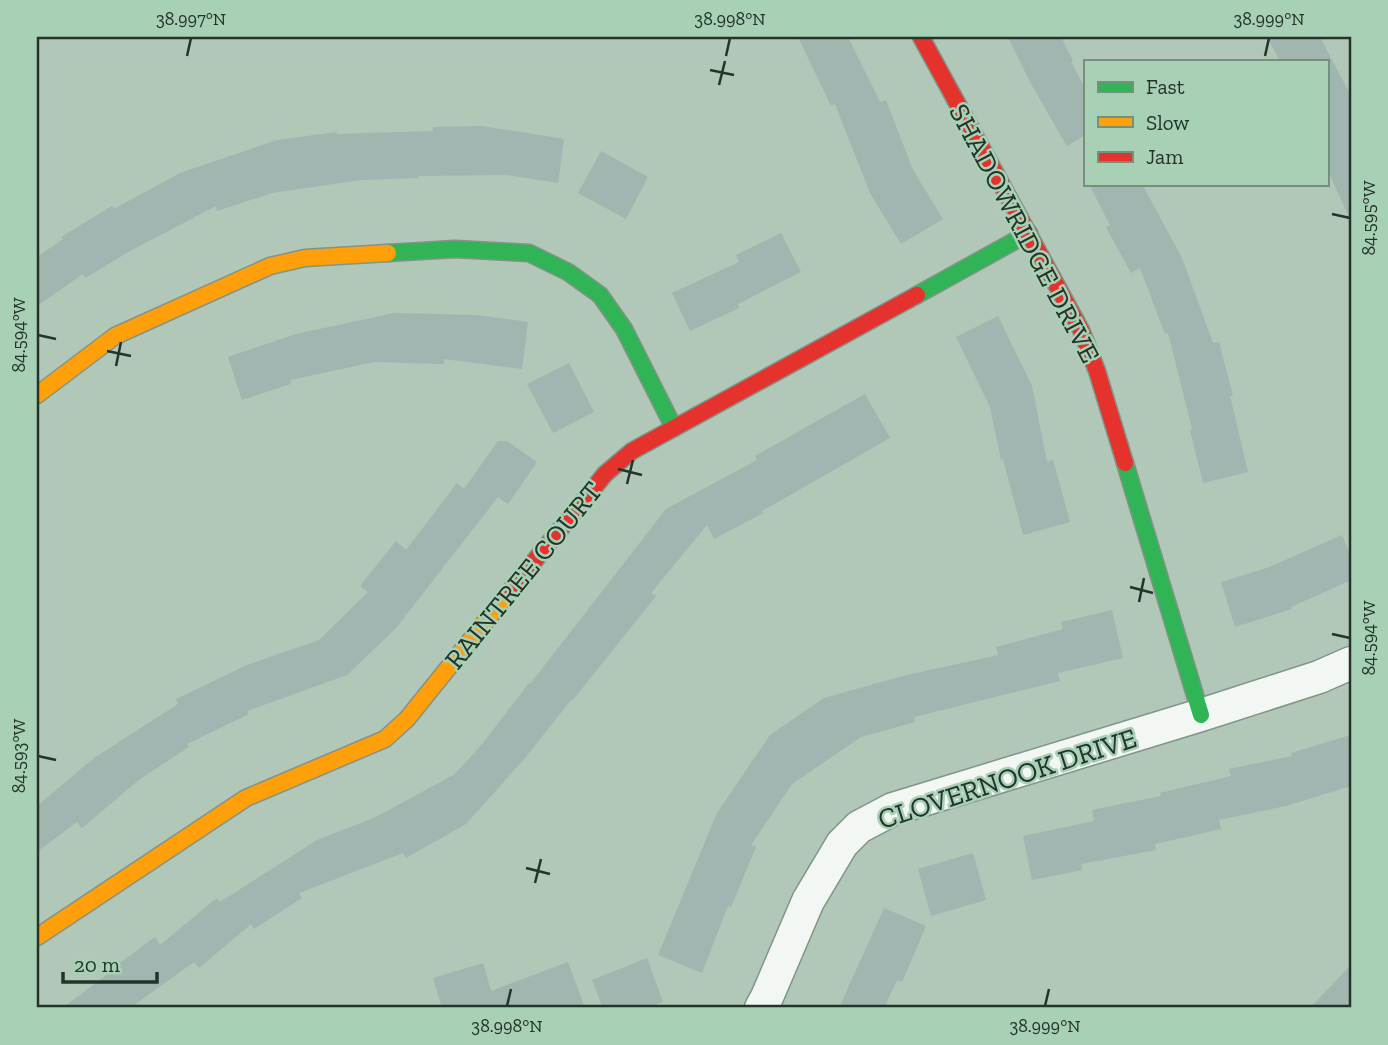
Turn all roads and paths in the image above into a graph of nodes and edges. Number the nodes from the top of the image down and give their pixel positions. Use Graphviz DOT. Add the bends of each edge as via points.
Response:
graph roads {
  1 [pos="921,37"];
  2 [pos="1029,233"];
  3 [pos="37,395"];
  4 [pos="674,428"];
  5 [pos="1351,663"];
  6 [pos="1201,715"];
  7 [pos="37,937"];
  8 [pos="761,1008"];
  1 -- 2 [label="street, SHADOWRIDGE DRIVE"];
  2 -- 4 [label="street, RAINTREE COURT"];
  2 -- 6 [label="street, SHADOWRIDGE DRIVE" via="1081,330 1097,371"];
  3 -- 4 [label="street" via="115,336 270,266 305,258 455,249 528,253 568,272 600,295 624,330"];
  4 -- 7 [label="street, RAINTREE COURT" via="632,451 605,474 407,719 385,739 246,798"];
  5 -- 6 [label="street, CLOVERNOOK DRIVE"];
  6 -- 8 [label="street, CLOVERNOOK DRIVE" via="893,809 859,827 842,844 808,901"];
}
